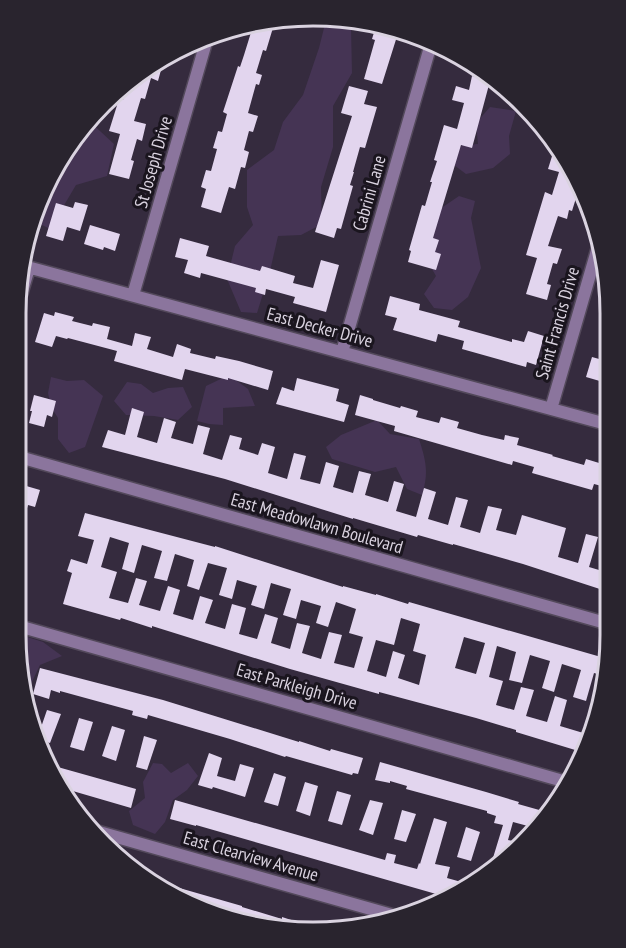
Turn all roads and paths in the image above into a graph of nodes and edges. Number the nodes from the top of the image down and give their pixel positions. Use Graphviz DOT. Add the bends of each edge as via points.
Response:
graph roads {
  1 [pos="205,46"];
  2 [pos="429,50"];
  3 [pos="595,257"];
  4 [pos="29,268"];
  5 [pos="133,296"];
  6 [pos="342,352"];
  7 [pos="551,409"];
  8 [pos="600,422"];
  9 [pos="26,459"];
  10 [pos="600,621"];
  11 [pos="26,628"];
  12 [pos="561,780"];
  13 [pos="106,834"];
  14 [pos="386,913"];
  1 -- 5 [label="street, St Joseph Drive"];
  2 -- 6 [label="street, Cabrini Lane"];
  3 -- 7 [label="street, Saint Francis Drive"];
  4 -- 5 [label="street, East Decker Drive"];
  5 -- 6 [label="street, East Decker Drive"];
  6 -- 7 [label="street, East Decker Drive"];
  7 -- 8 [label="street, East Decker Drive"];
  9 -- 10 [label="street, East Meadowlawn Boulevard"];
  11 -- 12 [label="street, East Parkleigh Drive"];
  13 -- 14 [label="street, East Clearview Avenue"];
}
